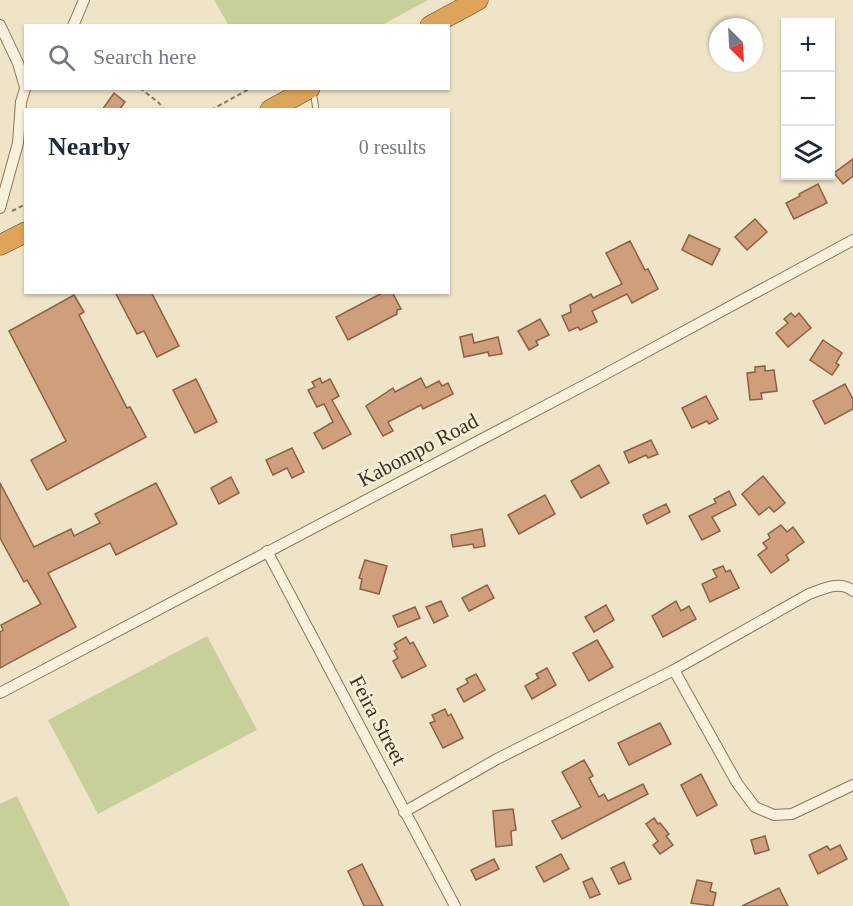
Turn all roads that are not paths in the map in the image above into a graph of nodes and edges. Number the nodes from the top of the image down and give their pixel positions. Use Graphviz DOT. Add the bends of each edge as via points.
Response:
graph roads {
  1 [pos="84,0"];
  2 [pos="478,0"];
  3 [pos="74,24"];
  4 [pos="434,24"];
  5 [pos="0,25"];
  6 [pos="24,83"];
  7 [pos="24,90"];
  8 [pos="307,90"];
  9 [pos="311,90"];
  10 [pos="274,108"];
  11 [pos="316,108"];
  12 [pos="4,210"];
  13 [pos="24,233"];
  14 [pos="853,240"];
  15 [pos="0,245"];
  16 [pos="267,551"];
  17 [pos="853,591"];
  18 [pos="674,670"];
  19 [pos="0,693"];
  20 [pos="853,785"];
  21 [pos="404,812"];
  22 [pos="455,906"];
  1 -- 3 [label="street"];
  2 -- 4 [label="highway"];
  5 -- 6 [label="street"];
  7 -- 12 [label="street"];
  8 -- 10 [label="highway"];
  9 -- 11 [label="lane"];
  13 -- 15 [label="highway"];
  14 -- 16 [label="street, Kabompo Road"];
  16 -- 19 [label="street, Kabompo Road"];
  16 -- 21 [label="street, Feira Street"];
  17 -- 18 [label="street" via="831,585 809,594"];
  18 -- 20 [label="street" via="737,783 755,807 774,816 792,814"];
  18 -- 21 [label="street" via="498,759"];
  21 -- 22 [label="street, Feira Street"];
}
